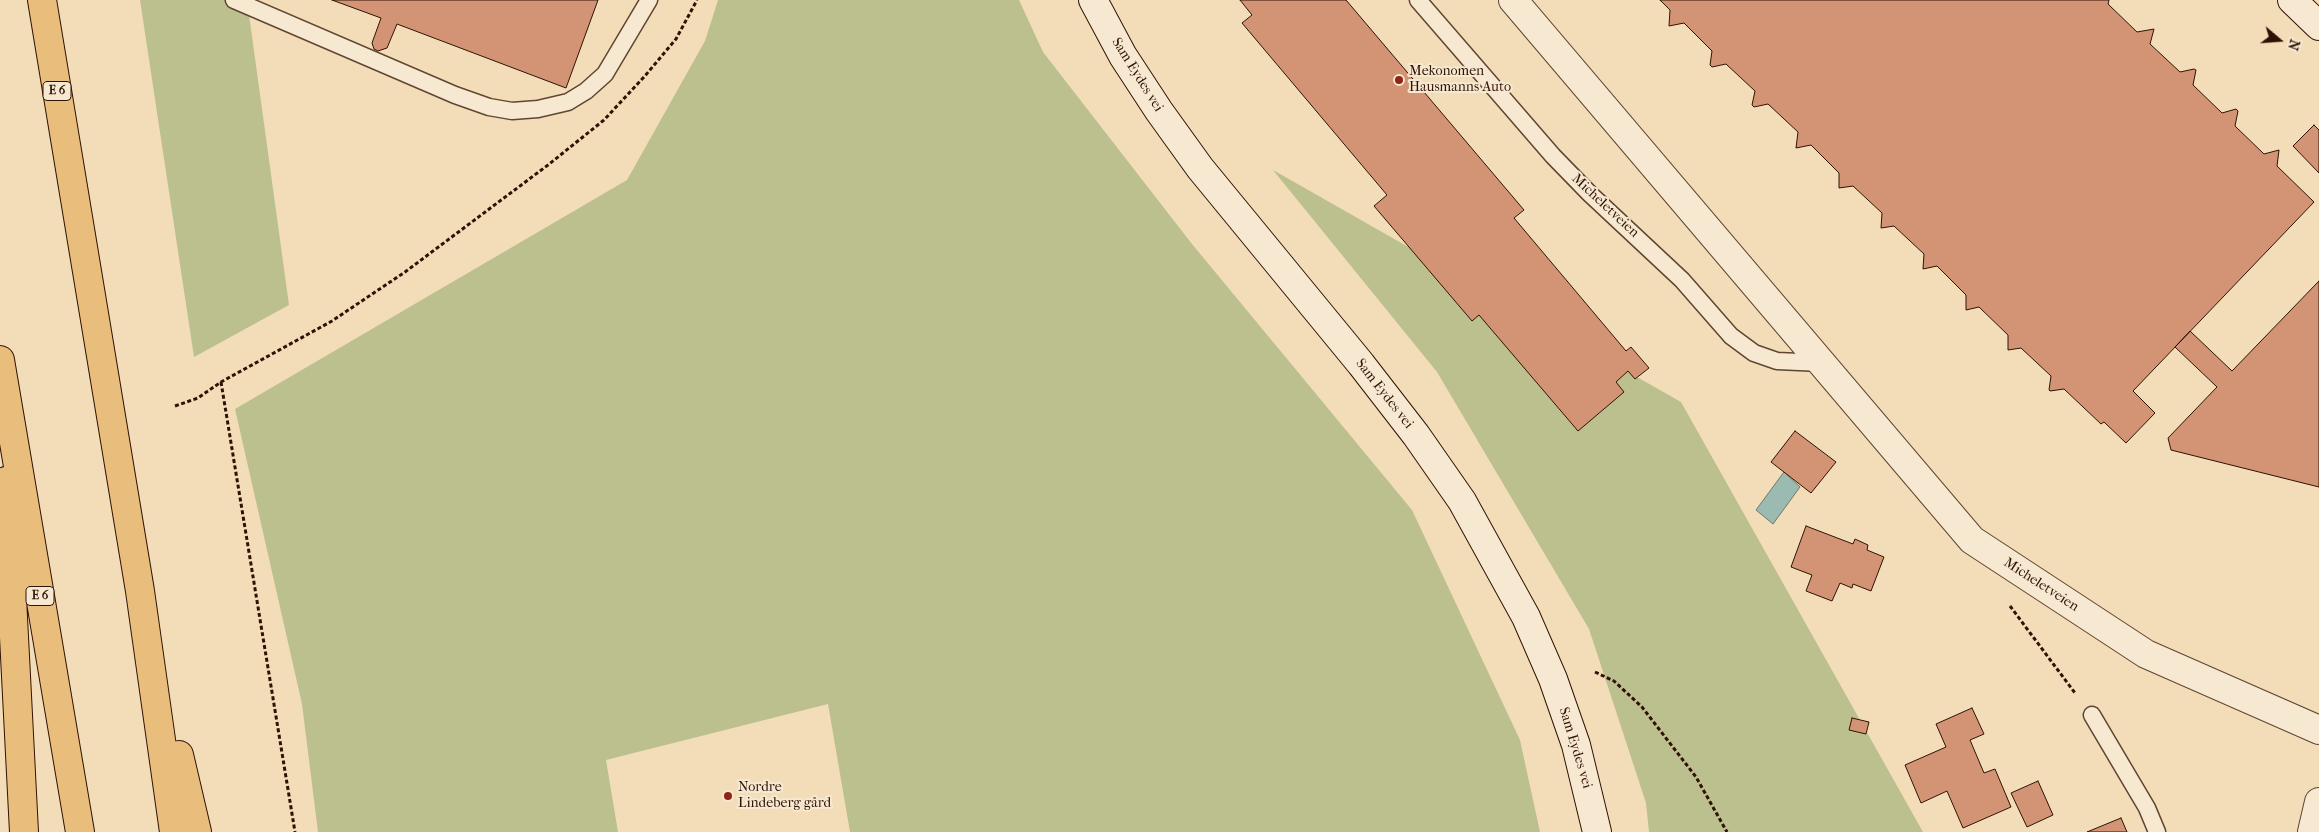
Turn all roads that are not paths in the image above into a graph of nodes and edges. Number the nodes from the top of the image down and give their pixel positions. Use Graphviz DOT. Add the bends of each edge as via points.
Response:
graph roads {
  1 [pos="42,0"];
  2 [pos="234,0"];
  3 [pos="649,0"];
  4 [pos="1093,0"];
  5 [pos="1418,0"];
  6 [pos="1513,0"];
  7 [pos="2292,0"];
  8 [pos="2319,26"];
  9 [pos="0,360"];
  10 [pos="1822,363"];
  11 [pos="0,372"];
  12 [pos="140,591"];
  13 [pos="2092,715"];
  14 [pos="2319,730"];
  15 [pos="2319,802"];
  16 [pos="24,832"];
  17 [pos="80,832"];
  18 [pos="174,832"];
  19 [pos="197,832"];
  20 [pos="1597,832"];
  21 [pos="2157,832"];
  22 [pos="2312,832"];
  1 -- 12 [label="highway, E 6"];
  2 -- 3 [label="lane" via="455,95 512,111 568,102 586,91 605,74"];
  4 -- 20 [label="street, Sam Eydes vei" via="1158,111 1361,364 1462,501 1526,616 1553,679 1576,744"];
  5 -- 10 [label="lane, Micheletveien" via="1553,156 1682,280 1732,336 1754,353 1778,361"];
  6 -- 10 [label="street, Micheletveien"];
  7 -- 8 [label="street"];
  9 -- 17 [label="highway, E 6"];
  10 -- 14 [label="street, Micheletveien" via="1972,540 2146,654"];
  11 -- 16 [label="highway, E 6"];
  12 -- 18 [label="highway, E 6"];
  12 -- 19 [label="highway"];
  13 -- 21 [label="lane" via="2147,808"];
  15 -- 22 [label="street"];
}
